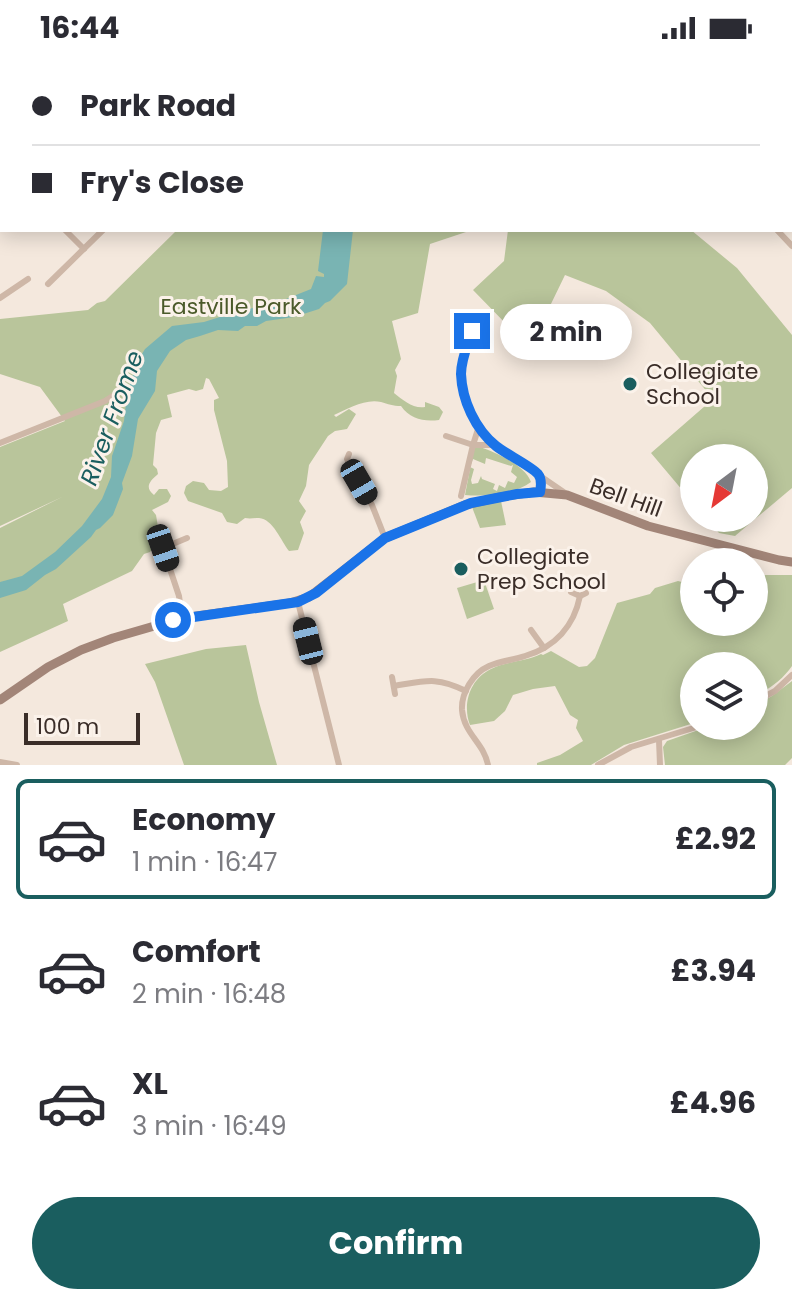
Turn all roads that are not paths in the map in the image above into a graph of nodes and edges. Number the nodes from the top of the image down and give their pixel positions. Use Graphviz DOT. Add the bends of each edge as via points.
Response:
graph roads {
  1 [pos="67,232"];
  2 [pos="101,232"];
  3 [pos="84,249"];
  4 [pos="28,279"];
  5 [pos="48,284"];
  6 [pos="0,298"];
  7 [pos="472,331"];
  8 [pos="128,389"];
  9 [pos="479,426"];
  10 [pos="446,436"];
  11 [pos="0,443"];
  12 [pos="473,445"];
  13 [pos="495,445"];
  14 [pos="349,454"];
  15 [pos="538,474"];
  16 [pos="540,492"];
  17 [pos="567,495"];
  18 [pos="461,496"];
  19 [pos="187,538"];
  20 [pos="385,538"];
  21 [pos="792,562"];
  22 [pos="571,592"];
  23 [pos="298,602"];
  24 [pos="182,618"];
  25 [pos="531,630"];
  26 [pos="544,648"];
  27 [pos="792,675"];
  28 [pos="392,677"];
  29 [pos="466,691"];
  30 [pos="768,695"];
  31 [pos="0,700"];
  32 [pos="680,733"];
  33 [pos="659,740"];
  34 [pos="0,762"];
  35 [pos="17,765"];
  36 [pos="339,765"];
  37 [pos="488,765"];
  38 [pos="598,765"];
  39 [pos="660,765"];
  1 -- 3 [label="street"];
  2 -- 3 [label="street"];
  3 -- 5 [label="street"];
  4 -- 6 [label="street"];
  7 -- 9 [label="street" via="461,372 467,406"];
  8 -- 11 [label="street"];
  9 -- 12 [label="street"];
  9 -- 13 [label="street"];
  10 -- 12 [label="street"];
  12 -- 13 [label="street"];
  12 -- 18 [label="street"];
  13 -- 15 [label="street"];
  14 -- 20 [label="street"];
  15 -- 16 [label="street"];
  15 -- 17 [label="street"];
  16 -- 17 [label="main road, Bell Hill"];
  16 -- 20 [label="main road, Bell Hill" via="471,503"];
  17 -- 21 [label="main road, Bell Hill" via="648,526"];
  19 -- 24 [label="street" via="163,548"];
  20 -- 23 [label="main road, Bell Hill"];
  22 -- 26 [label="street" via="583,594 575,615"];
  23 -- 24 [label="main road"];
  23 -- 36 [label="street"];
  24 -- 31 [label="main road" via="81,650"];
  25 -- 26 [label="street"];
  26 -- 29 [label="street" via="487,667"];
  27 -- 30 [label="street"];
  28 -- 29 [label="street" via="394,690 435,680"];
  29 -- 37 [label="street" via="463,719"];
  32 -- 33 [label="street"];
  33 -- 38 [label="street" via="631,747"];
  33 -- 39 [label="street"];
  34 -- 35 [label="street"];
}
